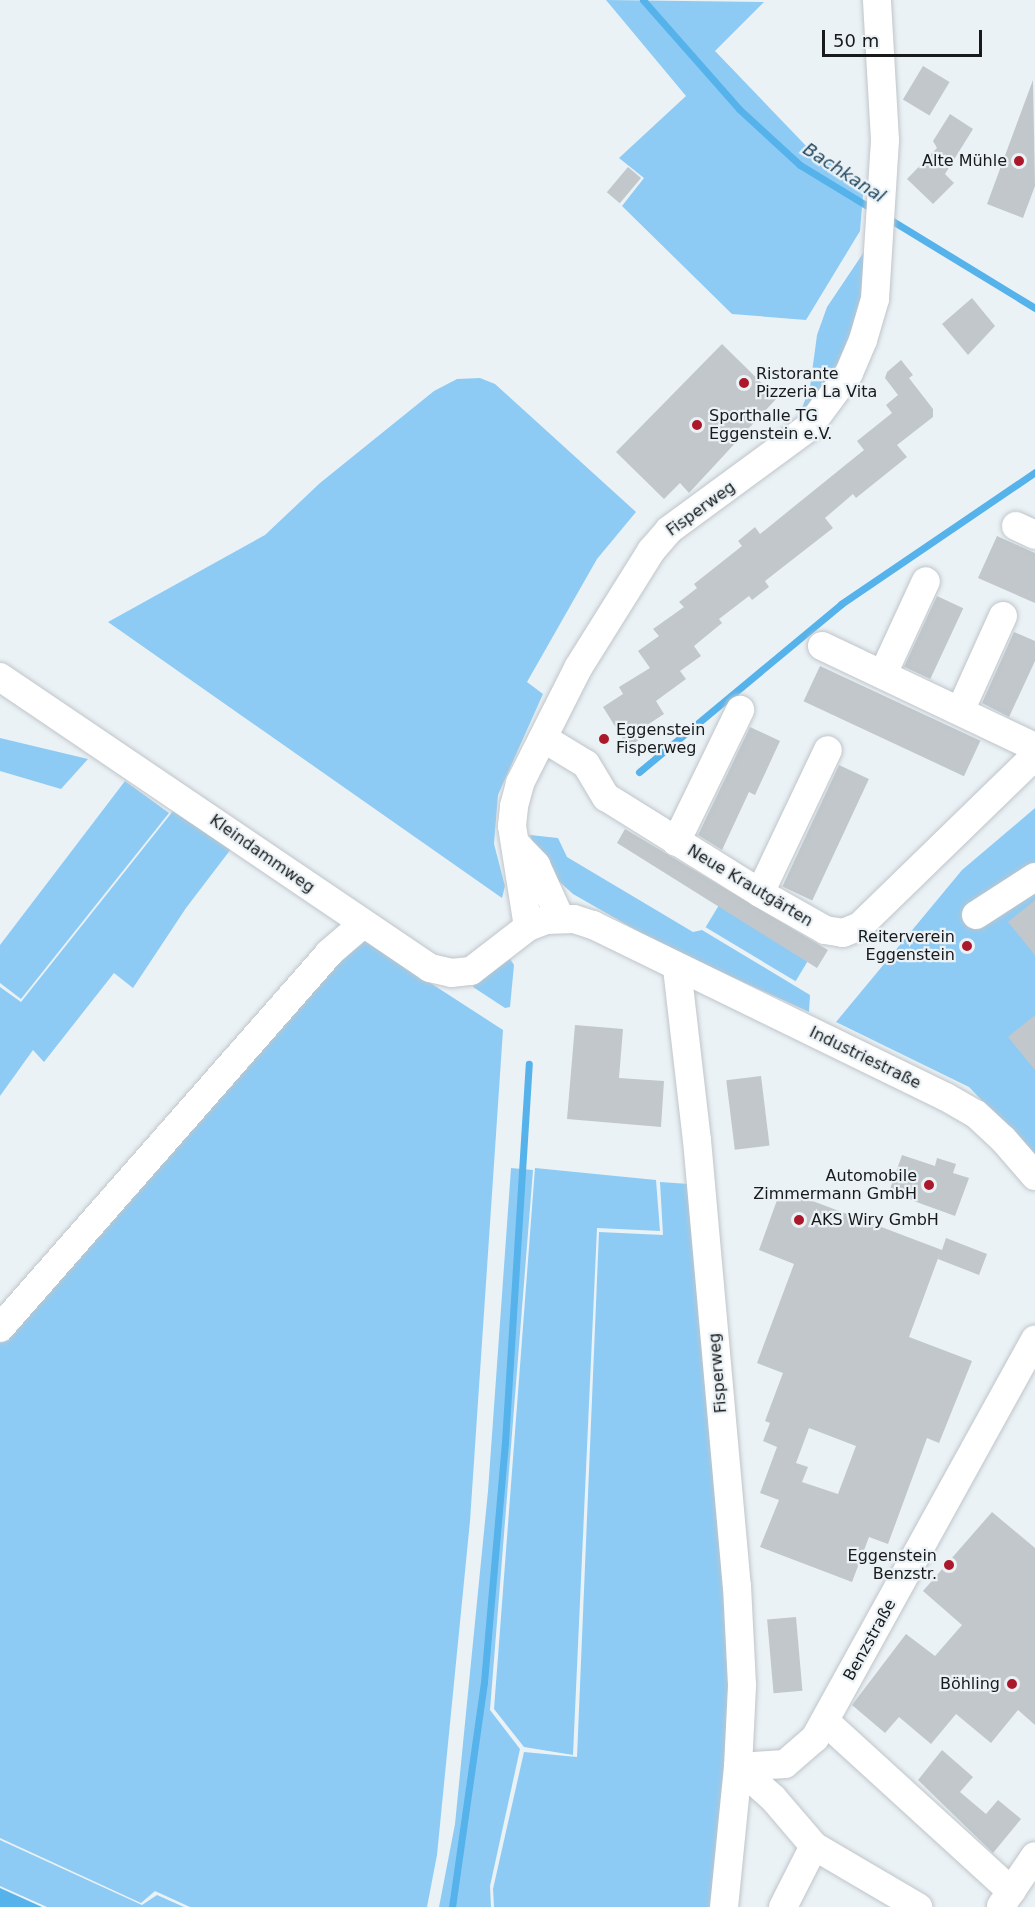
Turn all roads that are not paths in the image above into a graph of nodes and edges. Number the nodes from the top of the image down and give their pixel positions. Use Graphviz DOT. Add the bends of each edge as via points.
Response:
graph roads {
  1 [pos="878,0"];
  2 [pos="926,580"];
  3 [pos="1003,616"];
  4 [pos="822,646"];
  5 [pos="883,674"];
  6 [pos="0,677"];
  7 [pos="961,709"];
  8 [pos="740,710"];
  9 [pos="543,738"];
  10 [pos="1035,747"];
  11 [pos="828,750"];
  12 [pos="1035,756"];
  13 [pos="676,842"];
  14 [pos="516,844"];
  15 [pos="1035,877"];
  16 [pos="760,894"];
  17 [pos="976,915"];
  18 [pos="560,918"];
  19 [pos="363,924"];
  20 [pos="528,927"];
  21 [pos="677,968"];
  22 [pos="1035,1176"];
  23 [pos="0,1328"];
  24 [pos="1035,1340"];
  25 [pos="826,1722"];
  26 [pos="738,1767"];
  27 [pos="814,1846"];
  28 [pos="1035,1856"];
  29 [pos="1005,1899"];
  30 [pos="723,1907"];
  31 [pos="783,1907"];
  32 [pos="918,1907"];
  1 -- 9 [label="street, Fisperweg" via="885,140 875,299 852,365 827,407 760,466 669,530 651,550 578,668"];
  2 -- 5 [label="street"];
  3 -- 7 [label="street"];
  4 -- 5 [label="street"];
  5 -- 7 [label="street"];
  6 -- 19 [label="street, Kleindammweg"];
  7 -- 10 [label="street"];
  8 -- 13 [label="street"];
  9 -- 13 [label="street, Neue Krautgärten" via="586,764 606,797"];
  9 -- 14 [label="street, Fisperweg" via="513,806"];
  11 -- 16 [label="street"];
  12 -- 16 [label="street, Neue Krautgärten" via="860,926 843,933 825,930"];
  13 -- 16 [label="street, Neue Krautgärten"];
  14 -- 18 [label="street" via="536,865"];
  14 -- 20 [label="street, Fisperweg"];
  15 -- 17 [label="street"];
  18 -- 20 [label="street"];
  18 -- 21 [label="street" via="593,925"];
  19 -- 20 [label="street, Kleindammweg" via="430,968 452,973 471,970 496,956"];
  19 -- 23 [label="street" via="321,962"];
  21 -- 22 [label="street, Industriestraße" via="976,1114 1003,1138"];
  21 -- 26 [label="street, Fisperweg" via="697,1140 737,1586 742,1686"];
  24 -- 25 [label="street, Benzstraße"];
  25 -- 26 [label="street, Benzstraße" via="815,1738 785,1764"];
  25 -- 29 [label="street"];
  26 -- 27 [label="street" via="772,1798"];
  26 -- 30 [label="street, Fisperweg"];
  27 -- 31 [label="street"];
  27 -- 32 [label="street"];
  28 -- 29 [label="street"];
}
